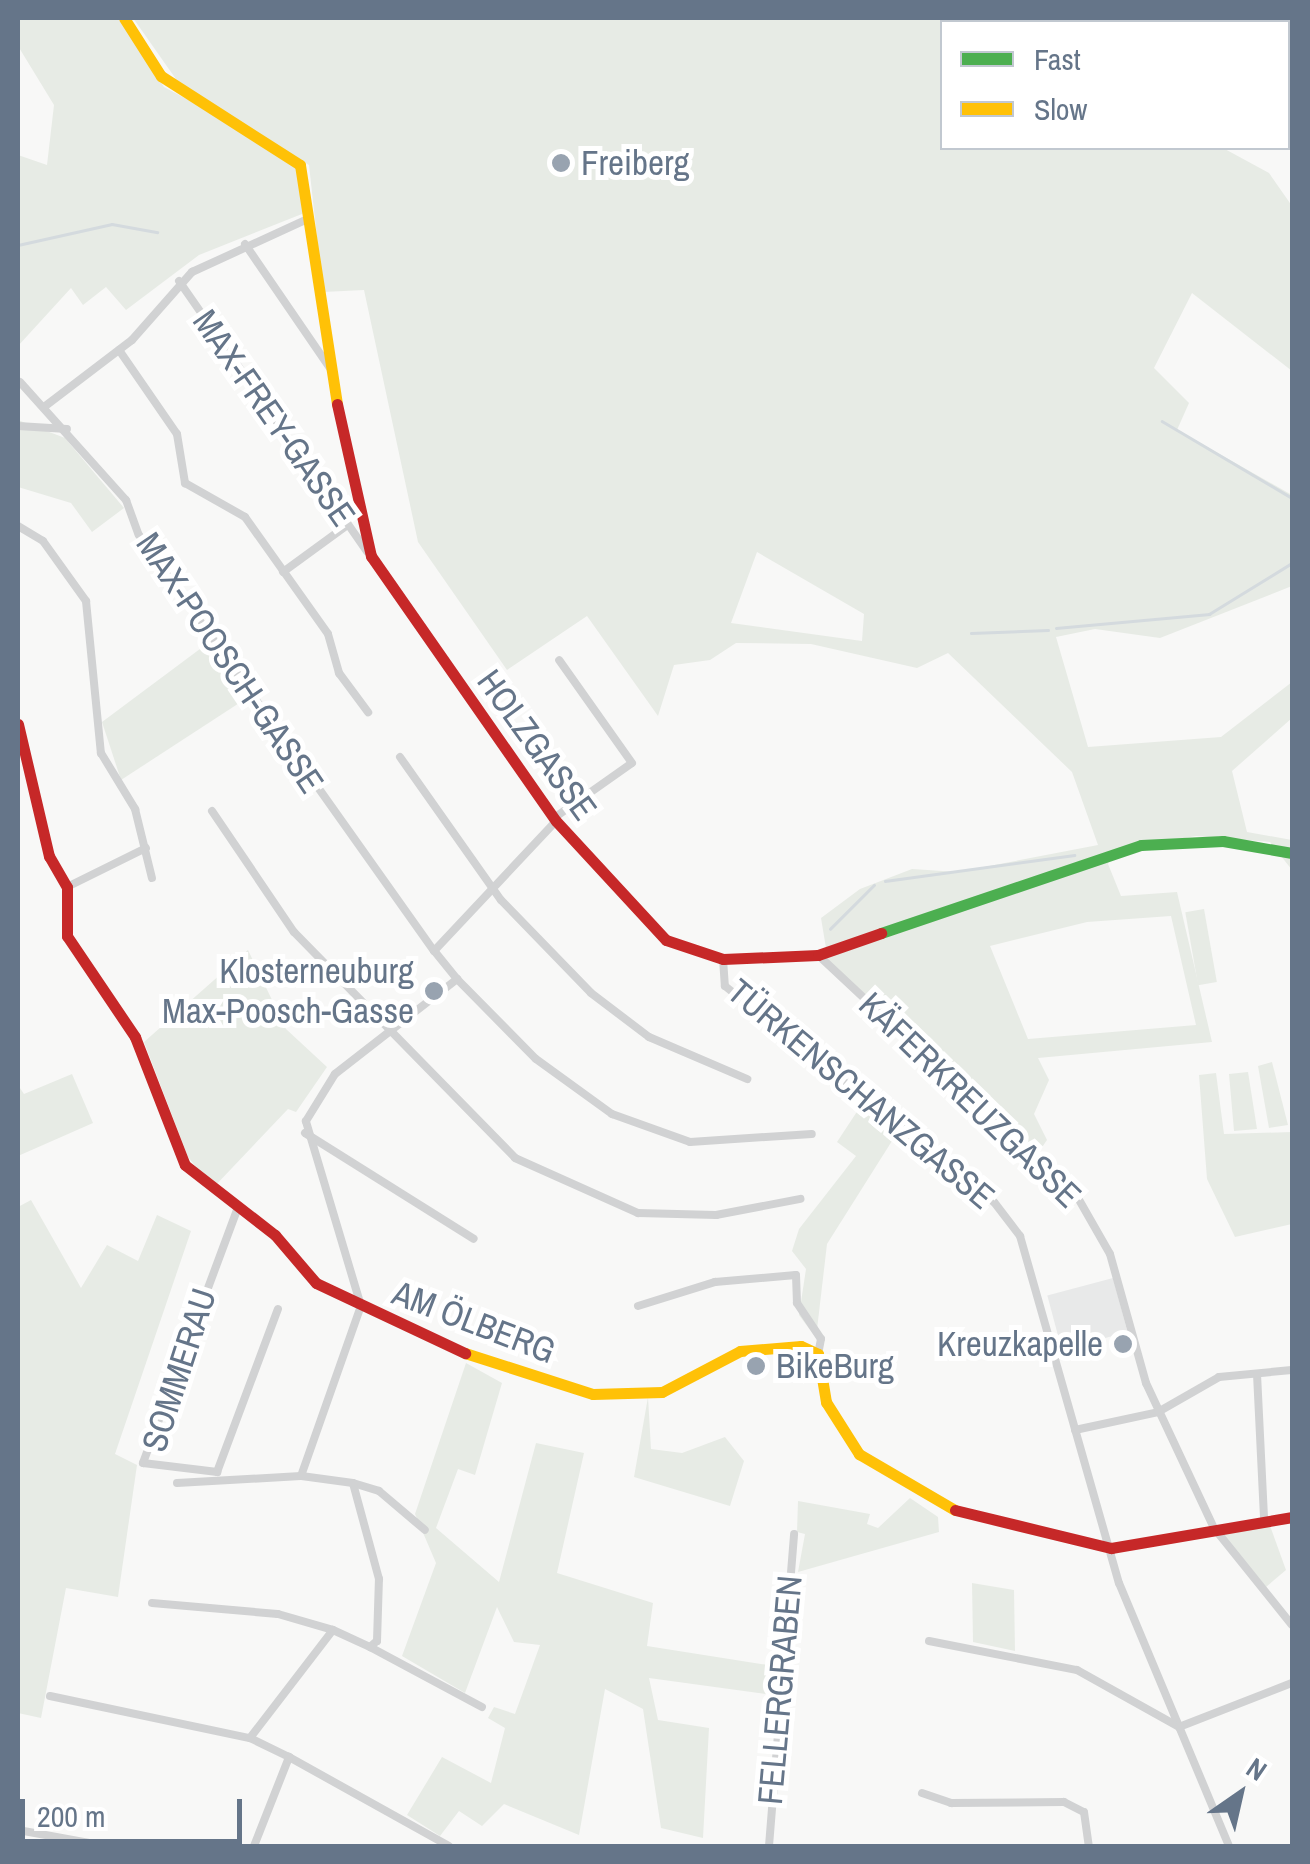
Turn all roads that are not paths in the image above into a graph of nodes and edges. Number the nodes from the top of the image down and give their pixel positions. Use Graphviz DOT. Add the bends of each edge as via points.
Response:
graph roads {
  1 [pos="124,18"];
  2 [pos="311,219"];
  3 [pos="245,244"];
  4 [pos="179,281"];
  5 [pos="322,326"];
  6 [pos="306,335"];
  7 [pos="119,350"];
  8 [pos="338,376"];
  9 [pos="20,382"];
  10 [pos="44,407"];
  11 [pos="18,426"];
  12 [pos="67,429"];
  13 [pos="354,507"];
  14 [pos="338,516"];
  15 [pos="18,526"];
  16 [pos="346,526"];
  17 [pos="370,554"];
  18 [pos="284,572"];
  19 [pos="559,660"];
  20 [pos="368,712"];
  21 [pos="18,724"];
  22 [pos="400,756"];
  23 [pos="212,811"];
  24 [pos="555,820"];
  25 [pos="146,848"];
  26 [pos="1292,852"];
  27 [pos="152,878"];
  28 [pos="67,887"];
  29 [pos="493,889"];
  30 [pos="434,951"];
  31 [pos="818,955"];
  32 [pos="722,958"];
  33 [pos="456,979"];
  34 [pos="386,1030"];
  35 [pos="746,1079"];
  36 [pos="305,1133"];
  37 [pos="812,1134"];
  38 [pos="800,1199"];
  39 [pos="236,1210"];
  40 [pos="474,1239"];
  41 [pos="361,1306"];
  42 [pos="638,1306"];
  43 [pos="278,1309"];
  44 [pos="818,1354"];
  45 [pos="1292,1370"];
  46 [pos="1257,1374"];
  47 [pos="1158,1412"];
  48 [pos="1074,1430"];
  49 [pos="301,1476"];
  50 [pos="178,1483"];
  51 [pos="353,1483"];
  52 [pos="1292,1517"];
  53 [pos="1264,1519"];
  54 [pos="1214,1528"];
  55 [pos="425,1530"];
  56 [pos="794,1534"];
  57 [pos="1108,1548"];
  58 [pos="152,1603"];
  59 [pos="1292,1625"];
  60 [pos="333,1630"];
  61 [pos="930,1641"];
  62 [pos="370,1647"];
  63 [pos="1292,1684"];
  64 [pos="50,1696"];
  65 [pos="482,1707"];
  66 [pos="1179,1727"];
  67 [pos="250,1738"];
  68 [pos="288,1756"];
  69 [pos="922,1793"];
  70 [pos="18,1830"];
  71 [pos="106,1846"];
  72 [pos="254,1846"];
  73 [pos="448,1846"];
  74 [pos="769,1846"];
  75 [pos="1089,1846"];
  76 [pos="1230,1846"];
  1 -- 2 [label="street, HOLZGASSE" via="161,76 294,156"];
  2 -- 3 [label="street"];
  2 -- 5 [label="street, HOLZGASSE"];
  3 -- 4 [label="street"];
  3 -- 6 [label="street"];
  4 -- 7 [label="street"];
  4 -- 14 [label="street, MAX-FREY-GASSE"];
  5 -- 6 [label="street"];
  5 -- 8 [label="street, HOLZGASSE"];
  6 -- 8 [label="street"];
  7 -- 10 [label="street"];
  7 -- 18 [label="street" via="177,434 185,483 245,517"];
  8 -- 13 [label="street, HOLZGASSE"];
  9 -- 10 [label="street, MAX-POOSCH-GASSE"];
  10 -- 12 [label="street, MAX-POOSCH-GASSE"];
  11 -- 12 [label="street"];
  12 -- 30 [label="street, MAX-POOSCH-GASSE" via="126,500 139,535 367,870"];
  13 -- 14 [label="street"];
  13 -- 17 [label="street, HOLZGASSE"];
  14 -- 16 [label="street, MAX-FREY-GASSE"];
  15 -- 25 [label="street" via="43,541 86,601 101,753 135,809"];
  16 -- 17 [label="street, MAX-FREY-GASSE"];
  16 -- 18 [label="street"];
  17 -- 24 [label="street, HOLZGASSE"];
  18 -- 20 [label="street"];
  19 -- 24 [label="street" via="632,763"];
  21 -- 28 [label="street, AM ÖLBERG" via="49,856"];
  22 -- 29 [label="street"];
  23 -- 34 [label="street" via="294,932"];
  24 -- 29 [label="street"];
  24 -- 32 [label="street, HOLZGASSE" via="655,932"];
  25 -- 27 [label="street"];
  25 -- 28 [label="street"];
  26 -- 31 [label="street, HOLZGASSE" via="1223,841 1141,844"];
  28 -- 39 [label="street, AM ÖLBERG" via="68,936 135,1037 185,1164"];
  29 -- 30 [label="street"];
  29 -- 35 [label="street" via="612,1012"];
  30 -- 33 [label="street, MAX-POOSCH-GASSE"];
  31 -- 32 [label="street, HOLZGASSE"];
  31 -- 47 [label="street, KÄFERKREUZGASSE" via="1078,1198 1110,1254"];
  32 -- 48 [label="street, TÜRKENSCHANZGASSE" via="726,986 972,1184 1020,1236"];
  33 -- 34 [label="street"];
  33 -- 37 [label="street, MAX-POOSCH-GASSE" via="536,1059 612,1114 690,1142"];
  34 -- 36 [label="street" via="318,1095"];
  34 -- 38 [label="street" via="476,1125 578,1194 638,1213 690,1216"];
  36 -- 40 [label="street"];
  36 -- 41 [label="street"];
  39 -- 41 [label="street, AM ÖLBERG" via="275,1235 316,1284"];
  39 -- 43 [label="street, SOMMERAU" via="144,1464 217,1472"];
  41 -- 44 [label="street, AM ÖLBERG" via="506,1372 593,1394 662,1392 764,1344"];
  41 -- 49 [label="street"];
  42 -- 44 [label="street" via="715,1282 796,1275 798,1302 822,1340"];
  44 -- 57 [label="street" via="820,1385 843,1432 904,1484 966,1516"];
  45 -- 46 [label="street"];
  46 -- 47 [label="street" via="1219,1377"];
  46 -- 53 [label="street"];
  47 -- 48 [label="street"];
  47 -- 54 [label="street, KÄFERKREUZGASSE"];
  48 -- 57 [label="street, TÜRKENSCHANZGASSE"];
  49 -- 50 [label="street"];
  49 -- 51 [label="street"];
  51 -- 55 [label="street" via="379,1491"];
  51 -- 62 [label="street" via="378,1578"];
  52 -- 53 [label="street"];
  53 -- 54 [label="street"];
  54 -- 57 [label="street"];
  54 -- 59 [label="street, KÄFERKREUZGASSE"];
  56 -- 74 [label="street, FELLERGRABEN"];
  57 -- 66 [label="street, TÜRKENSCHANZGASSE"];
  58 -- 60 [label="street" via="278,1614"];
  60 -- 62 [label="street"];
  60 -- 67 [label="street"];
  61 -- 66 [label="street" via="1077,1670"];
  62 -- 65 [label="street"];
  63 -- 66 [label="street"];
  64 -- 67 [label="street"];
  66 -- 76 [label="street, TÜRKENSCHANZGASSE"];
  67 -- 68 [label="street"];
  68 -- 72 [label="street"];
  68 -- 73 [label="street"];
  69 -- 75 [label="street" via="951,1802 1064,1802 1084,1812"];
  70 -- 71 [label="street"];
}
